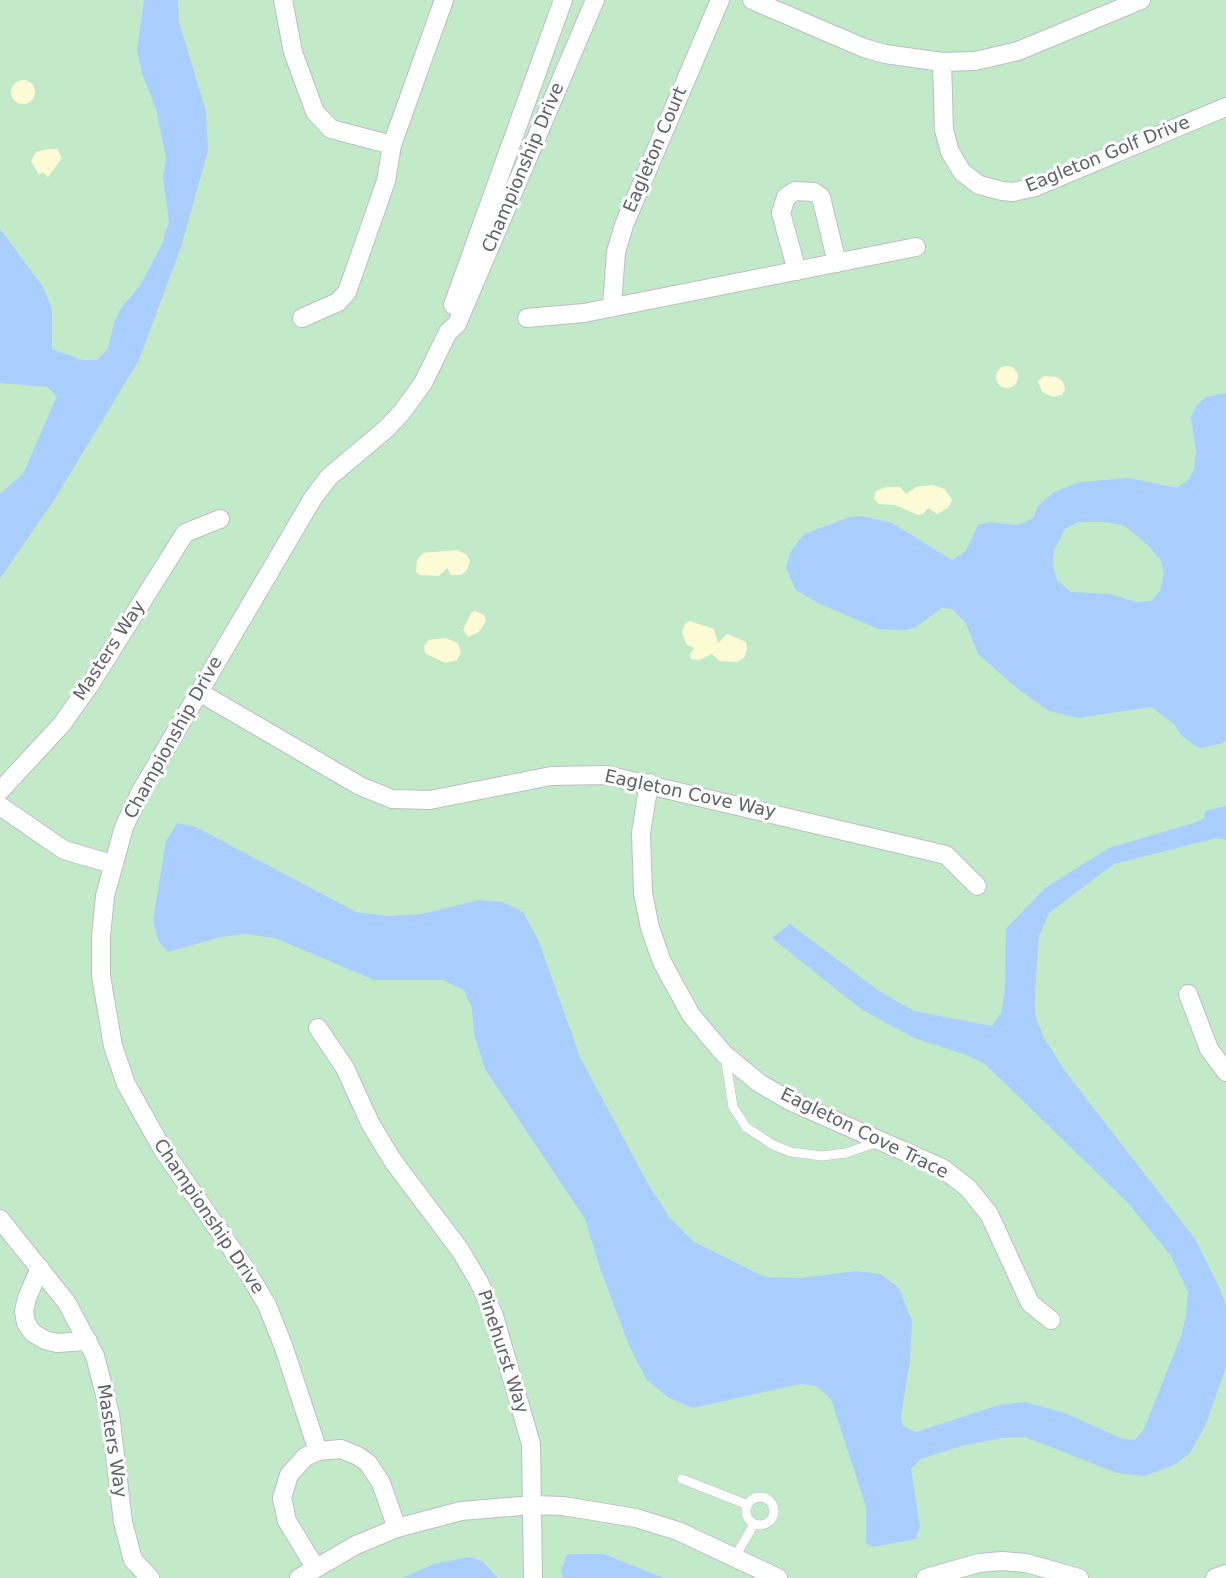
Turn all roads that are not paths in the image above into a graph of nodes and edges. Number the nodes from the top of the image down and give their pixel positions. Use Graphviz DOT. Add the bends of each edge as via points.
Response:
graph roads {
  1 [pos="283,0"];
  2 [pos="444,0"];
  3 [pos="563,0"];
  4 [pos="595,0"];
  5 [pos="720,0"];
  6 [pos="752,0"];
  7 [pos="1141,0"];
  8 [pos="942,63"];
  9 [pos="1226,107"];
  10 [pos="392,145"];
  11 [pos="916,247"];
  12 [pos="837,263"];
  13 [pos="797,271"];
  14 [pos="612,306"];
  15 [pos="302,318"];
  16 [pos="527,318"];
  17 [pos="448,332"];
  18 [pos="220,519"];
  19 [pos="199,692"];
  20 [pos="649,783"];
  21 [pos="0,791"];
  22 [pos="0,806"];
  23 [pos="112,864"];
  24 [pos="977,886"];
  25 [pos="1188,994"];
  26 [pos="318,1028"];
  27 [pos="724,1054"];
  28 [pos="1226,1072"];
  29 [pos="880,1141"];
  30 [pos="0,1219"];
  31 [pos="40,1268"];
  32 [pos="1051,1320"];
  33 [pos="88,1341"];
  34 [pos="318,1451"];
  35 [pos="682,1479"];
  36 [pos="533,1505"];
  37 [pos="748,1505"];
  38 [pos="754,1524"];
  39 [pos="397,1528"];
  40 [pos="735,1557"];
  41 [pos="315,1567"];
  42 [pos="1226,1574"];
  43 [pos="150,1578"];
  44 [pos="299,1578"];
  45 [pos="533,1578"];
  46 [pos="778,1578"];
  47 [pos="926,1578"];
  48 [pos="1079,1578"];
  49 [pos="1215,1578"];
  1 -- 10 [label="street" via="293,52 315,112 331,129"];
  2 -- 10 [label="street"];
  3 -- 17 [label="street, Championship Drive" via="447,322"];
  4 -- 17 [label="street, Championship Drive" via="457,324"];
  5 -- 14 [label="street, Eagleton Court" via="624,225 616,252"];
  6 -- 8 [label="street" via="864,48"];
  7 -- 8 [label="street" via="1018,51 975,61"];
  8 -- 9 [label="street, Eagleton Golf Drive" via="950,152 962,172 979,184 1002,191 1035,187"];
  10 -- 15 [label="street" via="386,181 347,292 338,302"];
  11 -- 12 [label="street"];
  12 -- 13 [label="street"];
  12 -- 13 [label="street" via="821,197 814,192 795,191 786,197 781,213"];
  13 -- 14 [label="street"];
  14 -- 16 [label="street" via="584,313"];
  17 -- 19 [label="street, Championship Drive" via="423,383 402,412 320,487"];
  18 -- 21 [label="street, Masters Way" via="185,533 62,724"];
  19 -- 20 [label="street, Eagleton Cove Way" via="360,786 392,799 430,800 579,774 606,774"];
  19 -- 23 [label="street, Championship Drive" via="141,791"];
  20 -- 24 [label="street, Eagleton Cove Way" via="946,855"];
  20 -- 27 [label="street, Eagleton Cove Trace" via="640,857 650,928 678,995"];
  22 -- 23 [label="street" via="64,850"];
  23 -- 34 [label="street, Championship Drive" via="101,936 101,976 104,1007 120,1065 144,1120 267,1305"];
  25 -- 28 [label="street" via="1209,1049"];
  26 -- 36 [label="street, Pinehurst Way" via="345,1068 370,1123 393,1161 460,1250 483,1290 530,1438"];
  27 -- 29 [label="street, Eagleton Cove Trace" via="759,1083 790,1101"];
  27 -- 29 [label="lane" via="733,1107 754,1134 791,1152 822,1156 846,1153"];
  29 -- 32 [label="street, Eagleton Cove Trace" via="942,1168 968,1188 989,1214 1030,1303"];
  30 -- 31 [label="street, Masters Way"];
  31 -- 33 [label="street, Masters Way" via="67,1303"];
  31 -- 33 [label="street" via="27,1298 26,1323 45,1340"];
  33 -- 43 [label="street, Masters Way" via="107,1399 121,1511 132,1560"];
  34 -- 39 [label="street" via="341,1449 368,1463 381,1483"];
  34 -- 41 [label="street" via="288,1475 282,1498 287,1521"];
  35 -- 37 [label="lane"];
  36 -- 39 [label="street" via="461,1511"];
  36 -- 40 [label="street" via="636,1518 678,1531"];
  36 -- 45 [label="street, Pinehurst Way"];
  37 -- 38 [label="lane" via="747,1514"];
  37 -- 38 [label="lane" via="761,1497 772,1503 774,1509 766,1524"];
  38 -- 40 [label="lane"];
  39 -- 41 [label="street"];
  40 -- 46 [label="street"];
  41 -- 44 [label="street"];
  42 -- 49 [label="street"];
  47 -- 48 [label="street" via="979,1563 1002,1562 1034,1565"];
}
